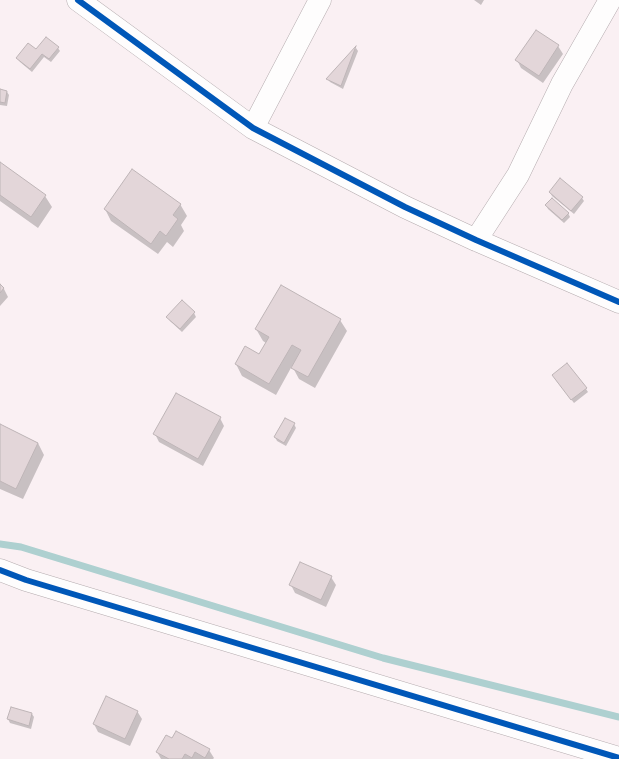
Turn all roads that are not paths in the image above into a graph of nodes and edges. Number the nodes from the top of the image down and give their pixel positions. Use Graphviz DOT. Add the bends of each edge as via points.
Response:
graph roads {
  1 [pos="78,0"];
  2 [pos="320,0"];
  3 [pos="610,0"];
  4 [pos="253,128"];
  5 [pos="476,240"];
  6 [pos="619,302"];
  7 [pos="0,570"];
  8 [pos="619,758"];
  1 -- 4 [label="street"];
  2 -- 4 [label="street"];
  3 -- 5 [label="street" via="562,84 518,175"];
  4 -- 5 [label="street" via="405,207"];
  5 -- 6 [label="street"];
  7 -- 8 [label="street" via="26,580"];
}
